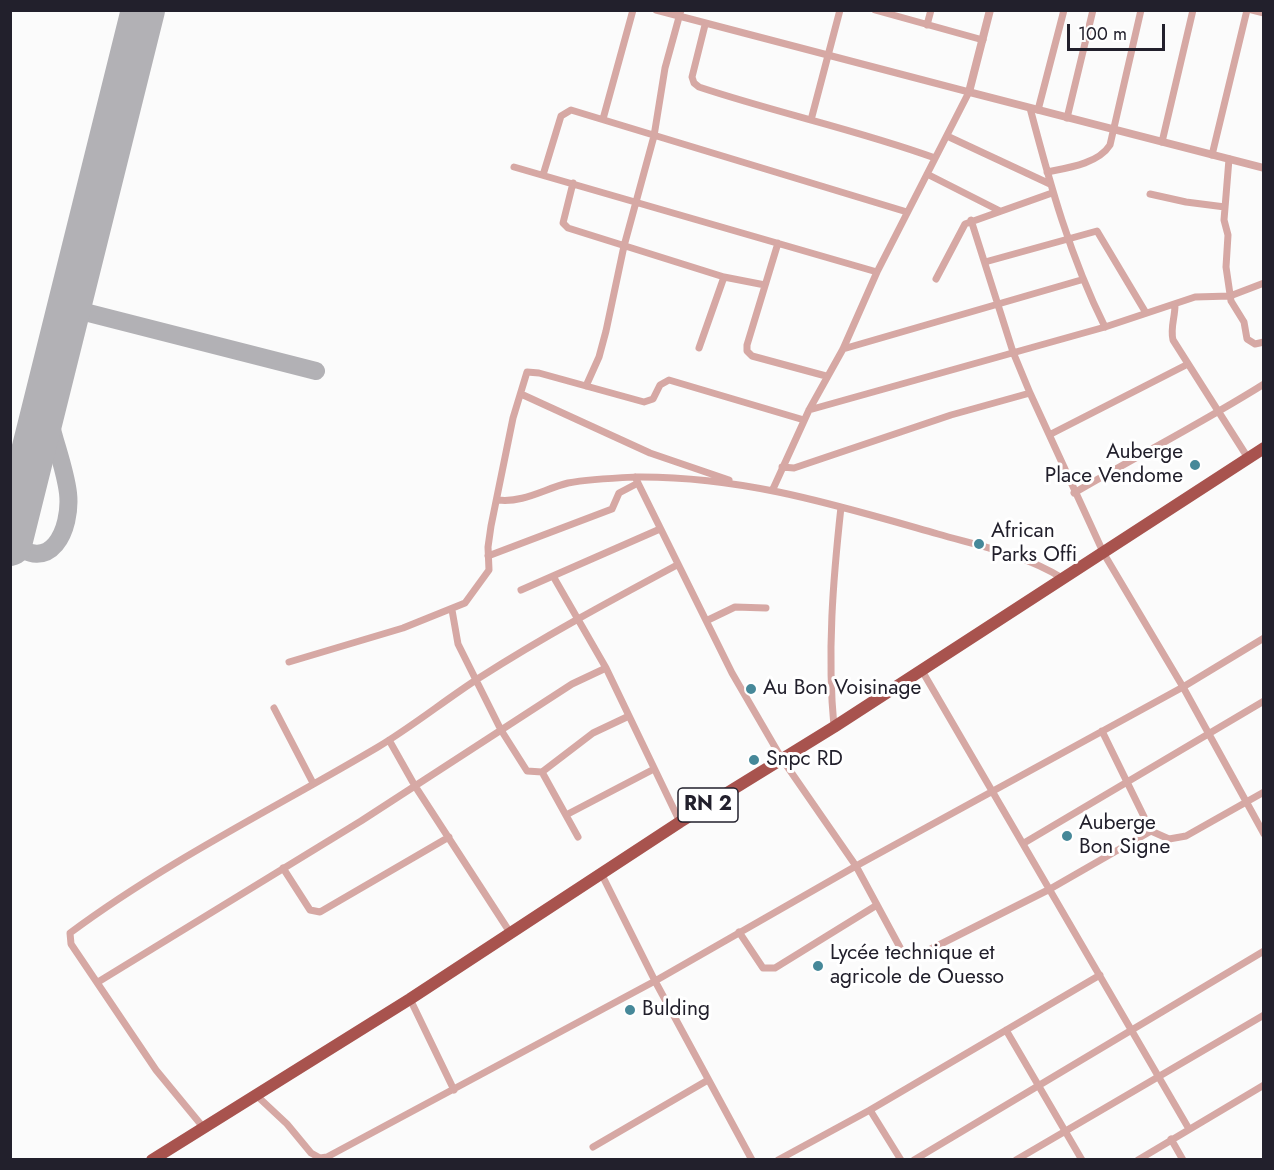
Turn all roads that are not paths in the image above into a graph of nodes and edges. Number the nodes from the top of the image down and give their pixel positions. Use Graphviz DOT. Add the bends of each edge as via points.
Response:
graph roads {
  1 [pos="633,10"];
  2 [pos="656,10"];
  3 [pos="840,10"];
  4 [pos="931,10"];
  5 [pos="990,10"];
  6 [pos="1064,10"];
  7 [pos="1093,10"];
  8 [pos="1142,10"];
  9 [pos="1193,10"];
  10 [pos="1247,10"];
  11 [pos="1252,10"];
  12 [pos="877,11"];
  13 [pos="1263,13"];
  14 [pos="680,14"];
  15 [pos="705,25"];
  16 [pos="927,25"];
  17 [pos="982,40"];
  18 [pos="830,56"];
  19 [pos="969,92"];
  20 [pos="1034,109"];
  21 [pos="1067,118"];
  22 [pos="603,119"];
  23 [pos="811,120"];
  24 [pos="1114,129"];
  25 [pos="654,136"];
  26 [pos="947,136"];
  27 [pos="1162,142"];
  28 [pos="1212,155"];
  29 [pos="935,158"];
  30 [pos="1229,159"];
  31 [pos="1263,165"];
  32 [pos="514,167"];
  33 [pos="1047,172"];
  34 [pos="927,174"];
  35 [pos="543,175"];
  36 [pos="573,183"];
  37 [pos="1050,184"];
  38 [pos="1052,193"];
  39 [pos="1150,194"];
  40 [pos="636,201"];
  41 [pos="1225,207"];
  42 [pos="1000,211"];
  43 [pos="907,212"];
  44 [pos="971,220"];
  45 [pos="1066,238"];
  46 [pos="778,243"];
  47 [pos="624,246"];
  48 [pos="985,262"];
  49 [pos="877,272"];
  50 [pos="724,277"];
  51 [pos="936,279"];
  52 [pos="1081,279"];
  53 [pos="1263,283"];
  54 [pos="765,285"];
  55 [pos="1230,296"];
  56 [pos="998,305"];
  57 [pos="1175,305"];
  58 [pos="1146,313"];
  59 [pos="1105,327"];
  60 [pos="1263,342"];
  61 [pos="699,348"];
  62 [pos="843,349"];
  63 [pos="1013,352"];
  64 [pos="1188,364"];
  65 [pos="826,376"];
  66 [pos="1263,384"];
  67 [pos="585,386"];
  68 [pos="1030,393"];
  69 [pos="521,394"];
  70 [pos="809,410"];
  71 [pos="1220,412"];
  72 [pos="804,420"];
  73 [pos="1051,435"];
  74 [pos="1263,448"];
  75 [pos="1248,458"];
  76 [pos="782,467"];
  77 [pos="637,480"];
  78 [pos="738,483"];
  79 [pos="773,489"];
  80 [pos="1074,493"];
  81 [pos="498,500"];
  82 [pos="841,507"];
  83 [pos="660,529"];
  84 [pos="1104,554"];
  85 [pos="488,556"];
  86 [pos="677,565"];
  87 [pos="553,576"];
  88 [pos="1062,578"];
  89 [pos="521,590"];
  90 [pos="766,608"];
  91 [pos="452,609"];
  92 [pos="579,618"];
  93 [pos="708,620"];
  94 [pos="1263,638"];
  95 [pos="290,662"];
  96 [pos="606,668"];
  97 [pos="921,669"];
  98 [pos="478,679"];
  99 [pos="1182,687"];
  100 [pos="1263,701"];
  101 [pos="274,708"];
  102 [pos="629,716"];
  103 [pos="834,728"];
  104 [pos="501,730"];
  105 [pos="1102,731"];
  106 [pos="1209,735"];
  107 [pos="389,740"];
  108 [pos="782,759"];
  109 [pos="654,769"];
  110 [pos="542,772"];
  111 [pos="1127,782"];
  112 [pos="313,783"];
  113 [pos="415,786"];
  114 [pos="1263,792"];
  115 [pos="993,793"];
  116 [pos="1245,803"];
  117 [pos="566,815"];
  118 [pos="680,822"];
  119 [pos="1151,831"];
  120 [pos="1263,834"];
  121 [pos="449,837"];
  122 [pos="578,837"];
  123 [pos="1024,843"];
  124 [pos="856,866"];
  125 [pos="283,868"];
  126 [pos="601,873"];
  127 [pos="1050,889"];
  128 [pos="877,905"];
  129 [pos="739,933"];
  130 [pos="511,934"];
  131 [pos="1263,951"];
  132 [pos="1100,975"];
  133 [pos="655,981"];
  134 [pos="98,982"];
  135 [pos="410,999"];
  136 [pos="1263,1015"];
  137 [pos="1132,1029"];
  138 [pos="1006,1030"];
  139 [pos="1160,1077"];
  140 [pos="708,1080"];
  141 [pos="1040,1084"];
  142 [pos="1263,1085"];
  143 [pos="454,1090"];
  144 [pos="256,1095"];
  145 [pos="870,1110"];
  146 [pos="203,1127"];
  147 [pos="1189,1129"];
  148 [pos="1066,1131"];
  149 [pos="1171,1139"];
  150 [pos="593,1147"];
  151 [pos="152,1160"];
  152 [pos="752,1160"];
  153 [pos="778,1160"];
  154 [pos="901,1160"];
  155 [pos="914,1160"];
  156 [pos="1016,1160"];
  157 [pos="1082,1160"];
  158 [pos="1138,1160"];
  159 [pos="1183,1160"];
  1 -- 22 [label="street"];
  2 -- 14 [label="street"];
  3 -- 18 [label="street"];
  4 -- 16 [label="street"];
  5 -- 17 [label="street"];
  6 -- 20 [label="street"];
  7 -- 21 [label="street"];
  8 -- 24 [label="street"];
  9 -- 27 [label="street"];
  10 -- 28 [label="street"];
  11 -- 13 [label="street"];
  12 -- 16 [label="street"];
  14 -- 15 [label="street"];
  14 -- 25 [label="street" via="665,68"];
  15 -- 18 [label="street"];
  15 -- 23 [label="street" via="692,77 694,83"];
  16 -- 17 [label="street"];
  17 -- 19 [label="street"];
  18 -- 19 [label="street"];
  18 -- 23 [label="street"];
  19 -- 20 [label="street"];
  19 -- 26 [label="street"];
  20 -- 21 [label="street"];
  20 -- 33 [label="street"];
  21 -- 24 [label="street"];
  22 -- 25 [label="street"];
  22 -- 35 [label="street" via="572,110 564,113"];
  23 -- 29 [label="street"];
  24 -- 27 [label="street"];
  24 -- 33 [label="street" via="1110,145 1101,156"];
  25 -- 40 [label="street"];
  25 -- 43 [label="street"];
  26 -- 29 [label="street"];
  26 -- 37 [label="street"];
  27 -- 28 [label="street"];
  28 -- 30 [label="street"];
  29 -- 34 [label="street"];
  30 -- 31 [label="street"];
  30 -- 41 [label="street"];
  32 -- 35 [label="street"];
  33 -- 37 [label="street"];
  34 -- 42 [label="street"];
  34 -- 43 [label="street"];
  35 -- 36 [label="street"];
  36 -- 40 [label="street"];
  36 -- 47 [label="street" via="564,226"];
  37 -- 38 [label="street"];
  38 -- 42 [label="street"];
  38 -- 45 [label="street"];
  39 -- 41 [label="street"];
  40 -- 46 [label="street"];
  40 -- 47 [label="street"];
  41 -- 55 [label="street"];
  42 -- 44 [label="street"];
  43 -- 49 [label="street"];
  44 -- 48 [label="street"];
  44 -- 51 [label="street" via="957,236"];
  45 -- 48 [label="street"];
  45 -- 52 [label="street"];
  45 -- 58 [label="street" via="1099,233"];
  46 -- 49 [label="street"];
  46 -- 54 [label="street"];
  47 -- 50 [label="street"];
  47 -- 67 [label="street" via="599,357"];
  48 -- 56 [label="street"];
  49 -- 62 [label="street"];
  50 -- 54 [label="street"];
  50 -- 61 [label="street"];
  52 -- 56 [label="street"];
  52 -- 59 [label="street"];
  53 -- 55 [label="street"];
  54 -- 65 [label="street" via="747,351 752,356"];
  55 -- 57 [label="street" via="1195,297"];
  55 -- 60 [label="street" via="1244,322 1246,339 1255,344"];
  56 -- 62 [label="street"];
  56 -- 63 [label="street"];
  57 -- 58 [label="street"];
  57 -- 64 [label="street" via="1170,331"];
  58 -- 59 [label="street"];
  59 -- 63 [label="street"];
  62 -- 65 [label="street"];
  63 -- 68 [label="street"];
  63 -- 70 [label="street"];
  64 -- 71 [label="street"];
  64 -- 73 [label="street"];
  65 -- 70 [label="street"];
  66 -- 71 [label="street"];
  67 -- 69 [label="street" via="530,372"];
  67 -- 72 [label="street" via="644,402 653,399 660,385 669,380"];
  68 -- 73 [label="street"];
  68 -- 76 [label="street" via="794,468"];
  69 -- 78 [label="street" via="650,453"];
  69 -- 81 [label="street"];
  70 -- 72 [label="street"];
  71 -- 75 [label="street"];
  71 -- 80 [label="street"];
  72 -- 76 [label="street"];
  73 -- 80 [label="street"];
  74 -- 75 [label="highway, RN 2"];
  75 -- 84 [label="highway, RN 2"];
  76 -- 79 [label="street"];
  77 -- 78 [label="street"];
  77 -- 81 [label="street" via="566,484 522,499"];
  77 -- 83 [label="street"];
  77 -- 85 [label="street" via="619,492 612,509"];
  78 -- 79 [label="street"];
  79 -- 82 [label="street"];
  80 -- 84 [label="street"];
  81 -- 85 [label="street"];
  82 -- 88 [label="street" via="1038,564"];
  82 -- 103 [label="street" via="831,661"];
  83 -- 86 [label="street"];
  83 -- 87 [label="street"];
  84 -- 88 [label="highway, RN 2"];
  84 -- 99 [label="street"];
  85 -- 91 [label="street" via="487,575 465,603"];
  86 -- 92 [label="street"];
  86 -- 93 [label="street"];
  87 -- 89 [label="street"];
  87 -- 92 [label="street"];
  88 -- 97 [label="highway, RN 2"];
  90 -- 93 [label="street" via="735,607"];
  91 -- 95 [label="street"];
  91 -- 98 [label="street" via="458,644"];
  92 -- 96 [label="street"];
  92 -- 98 [label="street"];
  93 -- 108 [label="street" via="732,673"];
  94 -- 99 [label="street"];
  96 -- 102 [label="street"];
  96 -- 104 [label="street" via="572,684"];
  97 -- 103 [label="highway, RN 2"];
  97 -- 115 [label="street"];
  98 -- 104 [label="street"];
  98 -- 107 [label="street"];
  99 -- 105 [label="street"];
  99 -- 106 [label="street"];
  100 -- 106 [label="street"];
  101 -- 112 [label="street"];
  102 -- 109 [label="street"];
  102 -- 110 [label="street" via="593,733"];
  103 -- 108 [label="highway, RN 2"];
  104 -- 110 [label="street" via="527,771"];
  104 -- 113 [label="street"];
  105 -- 111 [label="street"];
  105 -- 115 [label="street"];
  106 -- 111 [label="street"];
  106 -- 116 [label="street"];
  107 -- 112 [label="street"];
  107 -- 113 [label="street"];
  108 -- 118 [label="highway, RN 2"];
  108 -- 124 [label="street"];
  109 -- 117 [label="street"];
  109 -- 118 [label="street"];
  110 -- 117 [label="street"];
  111 -- 119 [label="street"];
  111 -- 123 [label="street"];
  112 -- 134 [label="street" via="117,898 70,933 70,944"];
  113 -- 121 [label="street"];
  113 -- 125 [label="street"];
  114 -- 116 [label="street"];
  115 -- 123 [label="street"];
  115 -- 124 [label="street"];
  116 -- 119 [label="street" via="1177,840"];
  116 -- 120 [label="street"];
  117 -- 122 [label="street"];
  118 -- 126 [label="highway, RN 2"];
  119 -- 127 [label="street"];
  121 -- 125 [label="street" via="320,912 310,910"];
  121 -- 130 [label="street"];
  123 -- 127 [label="street"];
  124 -- 128 [label="street"];
  124 -- 129 [label="street"];
  125 -- 134 [label="street"];
  126 -- 130 [label="highway, RN 2"];
  126 -- 133 [label="street"];
  127 -- 128 [label="street" via="910,956 903,953"];
  127 -- 132 [label="street"];
  128 -- 129 [label="street" via="775,968 762,968"];
  129 -- 133 [label="street"];
  130 -- 135 [label="highway, RN 2"];
  131 -- 137 [label="street"];
  132 -- 137 [label="street"];
  132 -- 138 [label="street"];
  133 -- 140 [label="street"];
  133 -- 143 [label="street"];
  134 -- 146 [label="street" via="156,1070"];
  135 -- 143 [label="street"];
  135 -- 144 [label="highway, RN 2"];
  136 -- 139 [label="street"];
  137 -- 139 [label="street"];
  137 -- 141 [label="street"];
  138 -- 141 [label="street"];
  138 -- 145 [label="street"];
  139 -- 147 [label="street"];
  139 -- 148 [label="street"];
  140 -- 150 [label="street"];
  140 -- 152 [label="street"];
  141 -- 148 [label="street"];
  141 -- 155 [label="street"];
  142 -- 147 [label="street"];
  143 -- 144 [label="street" via="320,1158"];
  144 -- 146 [label="highway, RN 2"];
  145 -- 153 [label="street"];
  145 -- 154 [label="street"];
  146 -- 151 [label="highway, RN 2"];
  147 -- 149 [label="street"];
  148 -- 156 [label="street"];
  148 -- 157 [label="street"];
  149 -- 158 [label="street"];
  149 -- 159 [label="street"];
}
